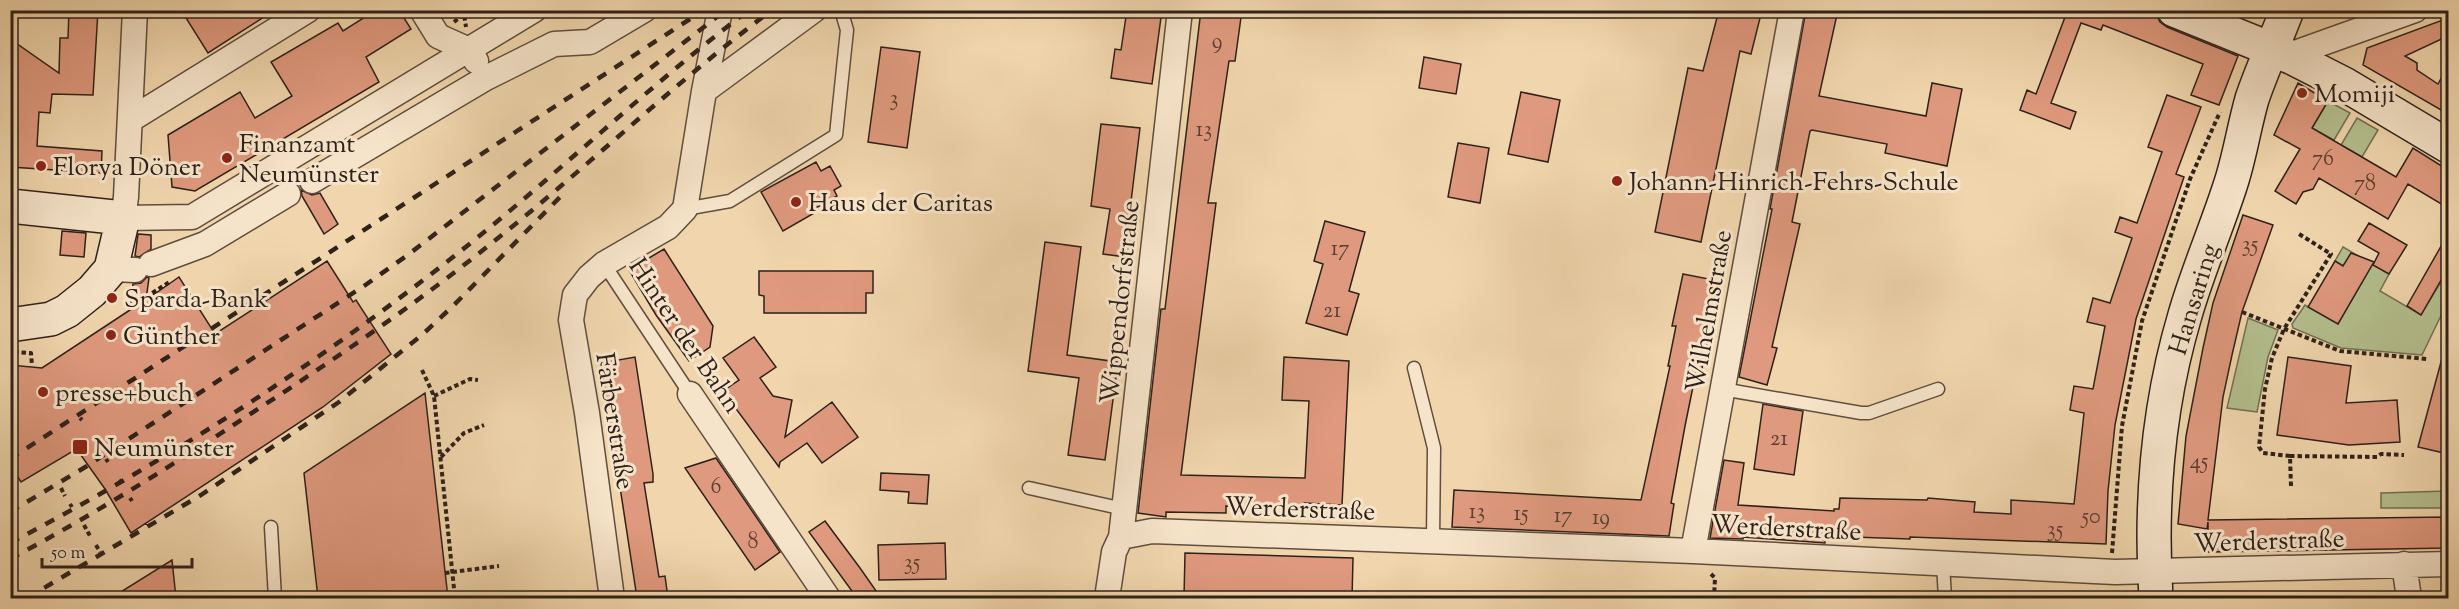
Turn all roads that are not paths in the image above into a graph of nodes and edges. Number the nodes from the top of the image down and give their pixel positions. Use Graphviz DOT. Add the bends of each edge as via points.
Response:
graph roads {
  1 [pos="135,10"];
  2 [pos="308,10"];
  3 [pos="422,10"];
  4 [pos="534,10"];
  5 [pos="644,10"];
  6 [pos="720,10"];
  7 [pos="814,10"];
  8 [pos="841,10"];
  9 [pos="1180,10"];
  10 [pos="1792,10"];
  11 [pos="2174,10"];
  12 [pos="2287,10"];
  13 [pos="2415,10"];
  14 [pos="2272,49"];
  15 [pos="470,50"];
  16 [pos="486,78"];
  17 [pos="704,91"];
  18 [pos="130,120"];
  19 [pos="2448,146"];
  20 [pos="312,181"];
  21 [pos="288,194"];
  22 [pos="10,206"];
  23 [pos="685,209"];
  24 [pos="123,218"];
  25 [pos="604,264"];
  26 [pos="132,268"];
  27 [pos="10,325"];
  28 [pos="1413,368"];
  29 [pos="1722,389"];
  30 [pos="1938,389"];
  31 [pos="690,394"];
  32 [pos="1029,488"];
  33 [pos="1124,508"];
  34 [pos="271,527"];
  35 [pos="1121,537"];
  36 [pos="1433,542"];
  37 [pos="1693,551"];
  38 [pos="1943,564"];
  39 [pos="2404,564"];
  40 [pos="2448,564"];
  41 [pos="2155,585"];
  42 [pos="275,598"];
  43 [pos="612,598"];
  44 [pos="828,598"];
  45 [pos="1107,598"];
  46 [pos="1945,598"];
  47 [pos="2409,598"];
  1 -- 18 [label="street"];
  2 -- 18 [label="street"];
  3 -- 15 [label="street" via="438,36"];
  4 -- 15 [label="street"];
  5 -- 16 [label="street" via="590,42 554,44"];
  6 -- 17 [label="street"];
  7 -- 17 [label="street"];
  8 -- 23 [label="lane" via="848,30 836,135 730,201"];
  9 -- 33 [label="street, Wippendorfstraße"];
  10 -- 29 [label="street, Wilhelmstraße"];
  11 -- 14 [label="street"];
  12 -- 14 [label="street, Hansaring"];
  13 -- 14 [label="street" via="2295,53"];
  14 -- 19 [label="street" via="2344,84"];
  14 -- 41 [label="street, Hansaring" via="2202,260 2170,376 2154,514"];
  15 -- 16 [label="street"];
  15 -- 24 [label="street" via="192,217"];
  16 -- 20 [label="street"];
  17 -- 23 [label="street"];
  18 -- 24 [label="street"];
  21 -- 26 [label="street" via="205,244"];
  22 -- 24 [label="street"];
  23 -- 25 [label="street, Hinter der Bahn" via="668,227"];
  24 -- 26 [label="street"];
  25 -- 31 [label="lane, Hinter der Bahn"];
  25 -- 43 [label="street, Färberstraße" via="575,295 571,320"];
  26 -- 27 [label="street" via="51,319"];
  28 -- 36 [label="lane" via="1434,448"];
  29 -- 30 [label="lane" via="1861,413"];
  29 -- 37 [label="street, Wilhelmstraße"];
  31 -- 44 [label="street, Hinter der Bahn"];
  32 -- 33 [label="lane"];
  33 -- 35 [label="street, Wippendorfstraße"];
  34 -- 42 [label="lane"];
  35 -- 36 [label="street, Werderstraße" via="1152,531"];
  35 -- 45 [label="street, Wippendorfstraße" via="1114,552"];
  36 -- 37 [label="street, Werderstraße"];
  37 -- 38 [label="street, Werderstraße"];
  38 -- 41 [label="street, Werderstraße"];
  38 -- 46 [label="lane"];
  39 -- 40 [label="street, Werderstraße"];
  39 -- 41 [label="street, Werderstraße"];
  39 -- 47 [label="street"];
}
